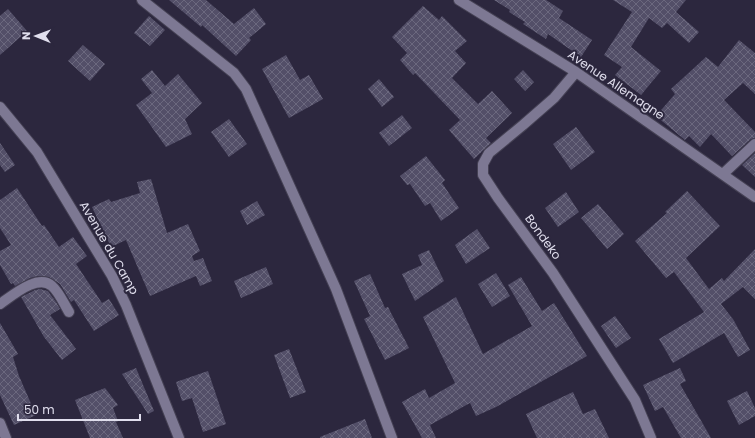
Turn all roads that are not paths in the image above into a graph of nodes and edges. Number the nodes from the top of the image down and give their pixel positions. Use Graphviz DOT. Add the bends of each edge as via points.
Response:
graph roads {
  1 [pos="142,0"];
  2 [pos="459,0"];
  3 [pos="576,72"];
  4 [pos="0,107"];
  5 [pos="755,144"];
  6 [pos="723,174"];
  7 [pos="755,196"];
  8 [pos="0,304"];
  9 [pos="69,312"];
  10 [pos="0,423"];
  11 [pos="6,438"];
  12 [pos="179,438"];
  13 [pos="392,438"];
  14 [pos="651,438"];
  1 -- 13 [label="street" via="234,73 246,89 336,289"];
  2 -- 3 [label="street, Avenue Allemagne"];
  3 -- 6 [label="street, Avenue Allemagne"];
  3 -- 14 [label="street, Bondeko" via="554,98 489,153 483,164 483,175 553,273 635,400"];
  4 -- 12 [label="street, Avenue du Camp" via="37,152 112,276"];
  5 -- 6 [label="street"];
  6 -- 7 [label="street, Avenue Allemagne"];
  8 -- 9 [label="street" via="38,281 52,286"];
  10 -- 11 [label="street"];
}
